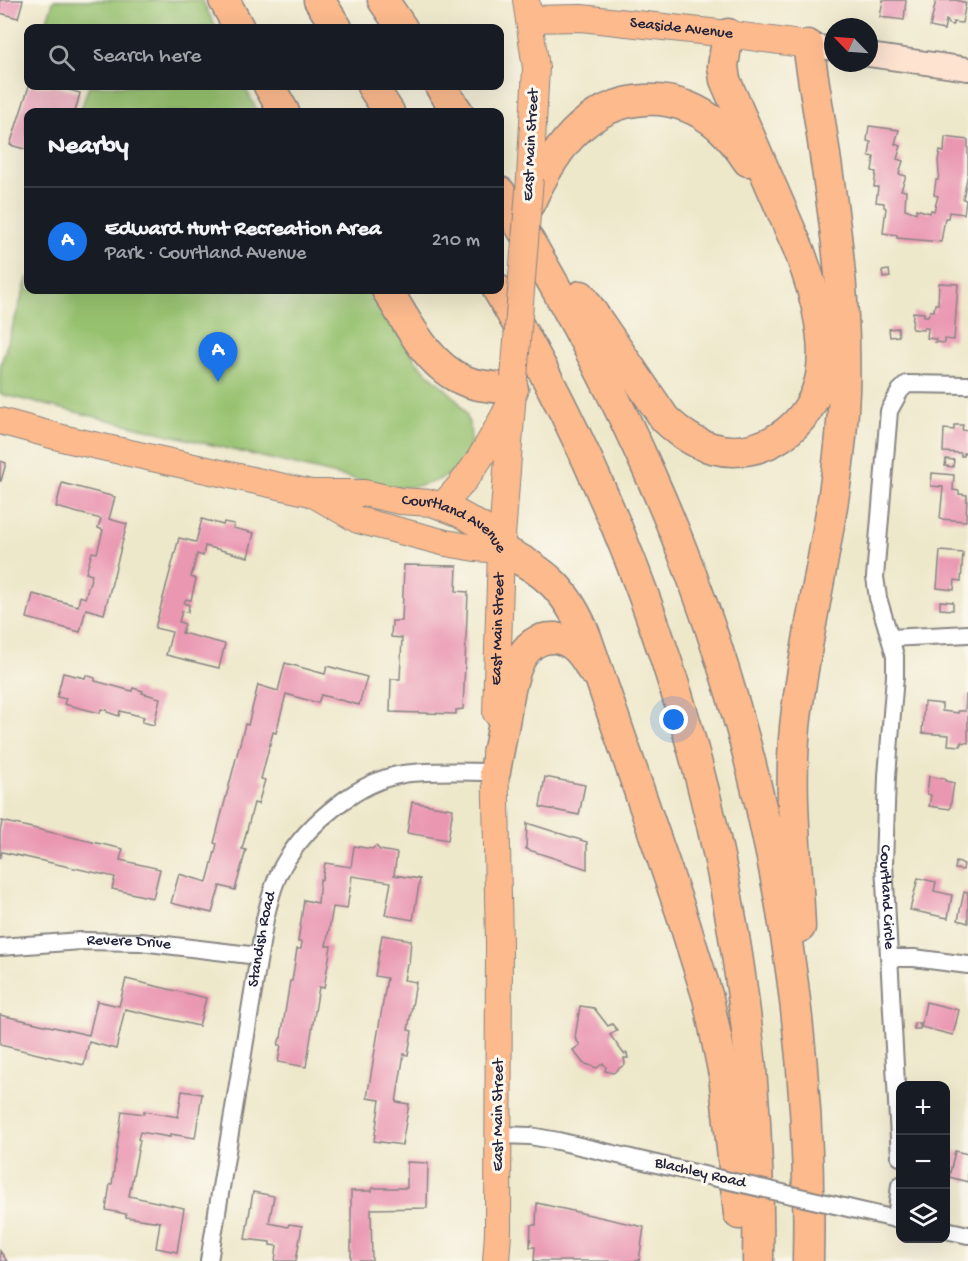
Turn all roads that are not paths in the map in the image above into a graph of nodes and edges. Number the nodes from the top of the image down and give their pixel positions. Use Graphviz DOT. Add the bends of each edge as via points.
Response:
graph roads {
  1 [pos="224,0"];
  2 [pos="319,0"];
  3 [pos="383,0"];
  4 [pos="528,9"];
  5 [pos="236,24"];
  6 [pos="334,24"];
  7 [pos="398,24"];
  8 [pos="728,34"];
  9 [pos="821,47"];
  10 [pos="878,56"];
  11 [pos="968,69"];
  12 [pos="271,90"];
  13 [pos="375,90"];
  14 [pos="437,90"];
  15 [pos="443,90"];
  16 [pos="282,108"];
  17 [pos="386,108"];
  18 [pos="449,108"];
  19 [pos="455,108"];
  20 [pos="504,180"];
  21 [pos="530,191"];
  22 [pos="504,199"];
  23 [pos="787,222"];
  24 [pos="390,294"];
  25 [pos="500,294"];
  26 [pos="968,385"];
  27 [pos="513,389"];
  28 [pos="0,421"];
  29 [pos="311,493"];
  30 [pos="364,493"];
  31 [pos="441,506"];
  32 [pos="358,520"];
  33 [pos="501,550"];
  34 [pos="968,634"];
  35 [pos="890,638"];
  36 [pos="630,767"];
  37 [pos="495,772"];
  38 [pos="0,947"];
  39 [pos="258,956"];
  40 [pos="891,958"];
  41 [pos="968,965"];
  42 [pos="798,1041"];
  43 [pos="499,1135"];
  44 [pos="899,1135"];
  45 [pos="896,1219"];
  46 [pos="950,1231"];
  47 [pos="968,1235"];
  48 [pos="209,1261"];
  49 [pos="496,1261"];
  50 [pos="744,1261"];
  51 [pos="758,1261"];
  52 [pos="808,1261"];
  1 -- 5 [label="highway"];
  2 -- 6 [label="highway"];
  3 -- 7 [label="highway"];
  4 -- 8 [label="main road, Seaside Avenue"];
  4 -- 21 [label="main road, East Main Street" via="536,68"];
  8 -- 9 [label="main road, Seaside Avenue"];
  8 -- 23 [label="highway" via="725,80"];
  9 -- 42 [label="highway" via="840,277 844,390 834,495 793,746 800,928"];
  10 -- 11 [label="main road"];
  12 -- 16 [label="highway"];
  13 -- 17 [label="highway"];
  14 -- 18 [label="highway"];
  15 -- 19 [label="highway"];
  20 -- 23 [label="highway" via="665,419 679,432 712,448 748,449 779,438 796,425 817,392 822,353 816,302"];
  21 -- 23 [label="highway" via="585,123 609,107 652,99 697,110 720,127 755,171"];
  21 -- 27 [label="main road, East Main Street, bridge"];
  22 -- 42 [label="highway" via="598,365 650,474 698,595 757,795 782,912"];
  24 -- 27 [label="highway" via="442,368 465,381"];
  25 -- 51 [label="highway" via="569,420 625,547 668,666 704,791 730,914 748,1041 757,1169"];
  26 -- 35 [label="street, Courtland Circle" via="907,384 889,411 874,577"];
  27 -- 31 [label="main road" via="477,465"];
  27 -- 33 [label="main road, East Main Street"];
  28 -- 29 [label="main road, Courtland Avenue"];
  29 -- 30 [label="main road, Courtland Avenue"];
  29 -- 32 [label="main road, Courtland Avenue"];
  30 -- 31 [label="main road, Courtland Avenue"];
  30 -- 32 [label="main road"];
  31 -- 33 [label="main road, Courtland Avenue" via="483,527"];
  32 -- 33 [label="main road, Courtland Avenue" via="446,543"];
  33 -- 36 [label="highway" via="548,577 571,604"];
  33 -- 37 [label="main road, East Main Street"];
  34 -- 35 [label="street"];
  35 -- 40 [label="street, Courtland Circle" via="896,676 884,864"];
  36 -- 37 [label="highway" via="587,661 575,646 556,638 534,644 519,660"];
  36 -- 50 [label="highway" via="694,951 715,1028 727,1097"];
  37 -- 39 [label="street, Standish Road" via="402,774 356,793 326,814 303,836 273,886"];
  37 -- 43 [label="main road, East Main Street"];
  38 -- 39 [label="street, Revere Drive" via="81,941 141,942"];
  39 -- 48 [label="street, Standish Road"];
  40 -- 41 [label="street"];
  40 -- 44 [label="street, Courtland Circle"];
  42 -- 52 [label="highway" via="807,1161"];
  43 -- 45 [label="street, Blachley Road, bridge" via="558,1141"];
  43 -- 49 [label="main road, East Main Street"];
  46 -- 47 [label="street"];
}
